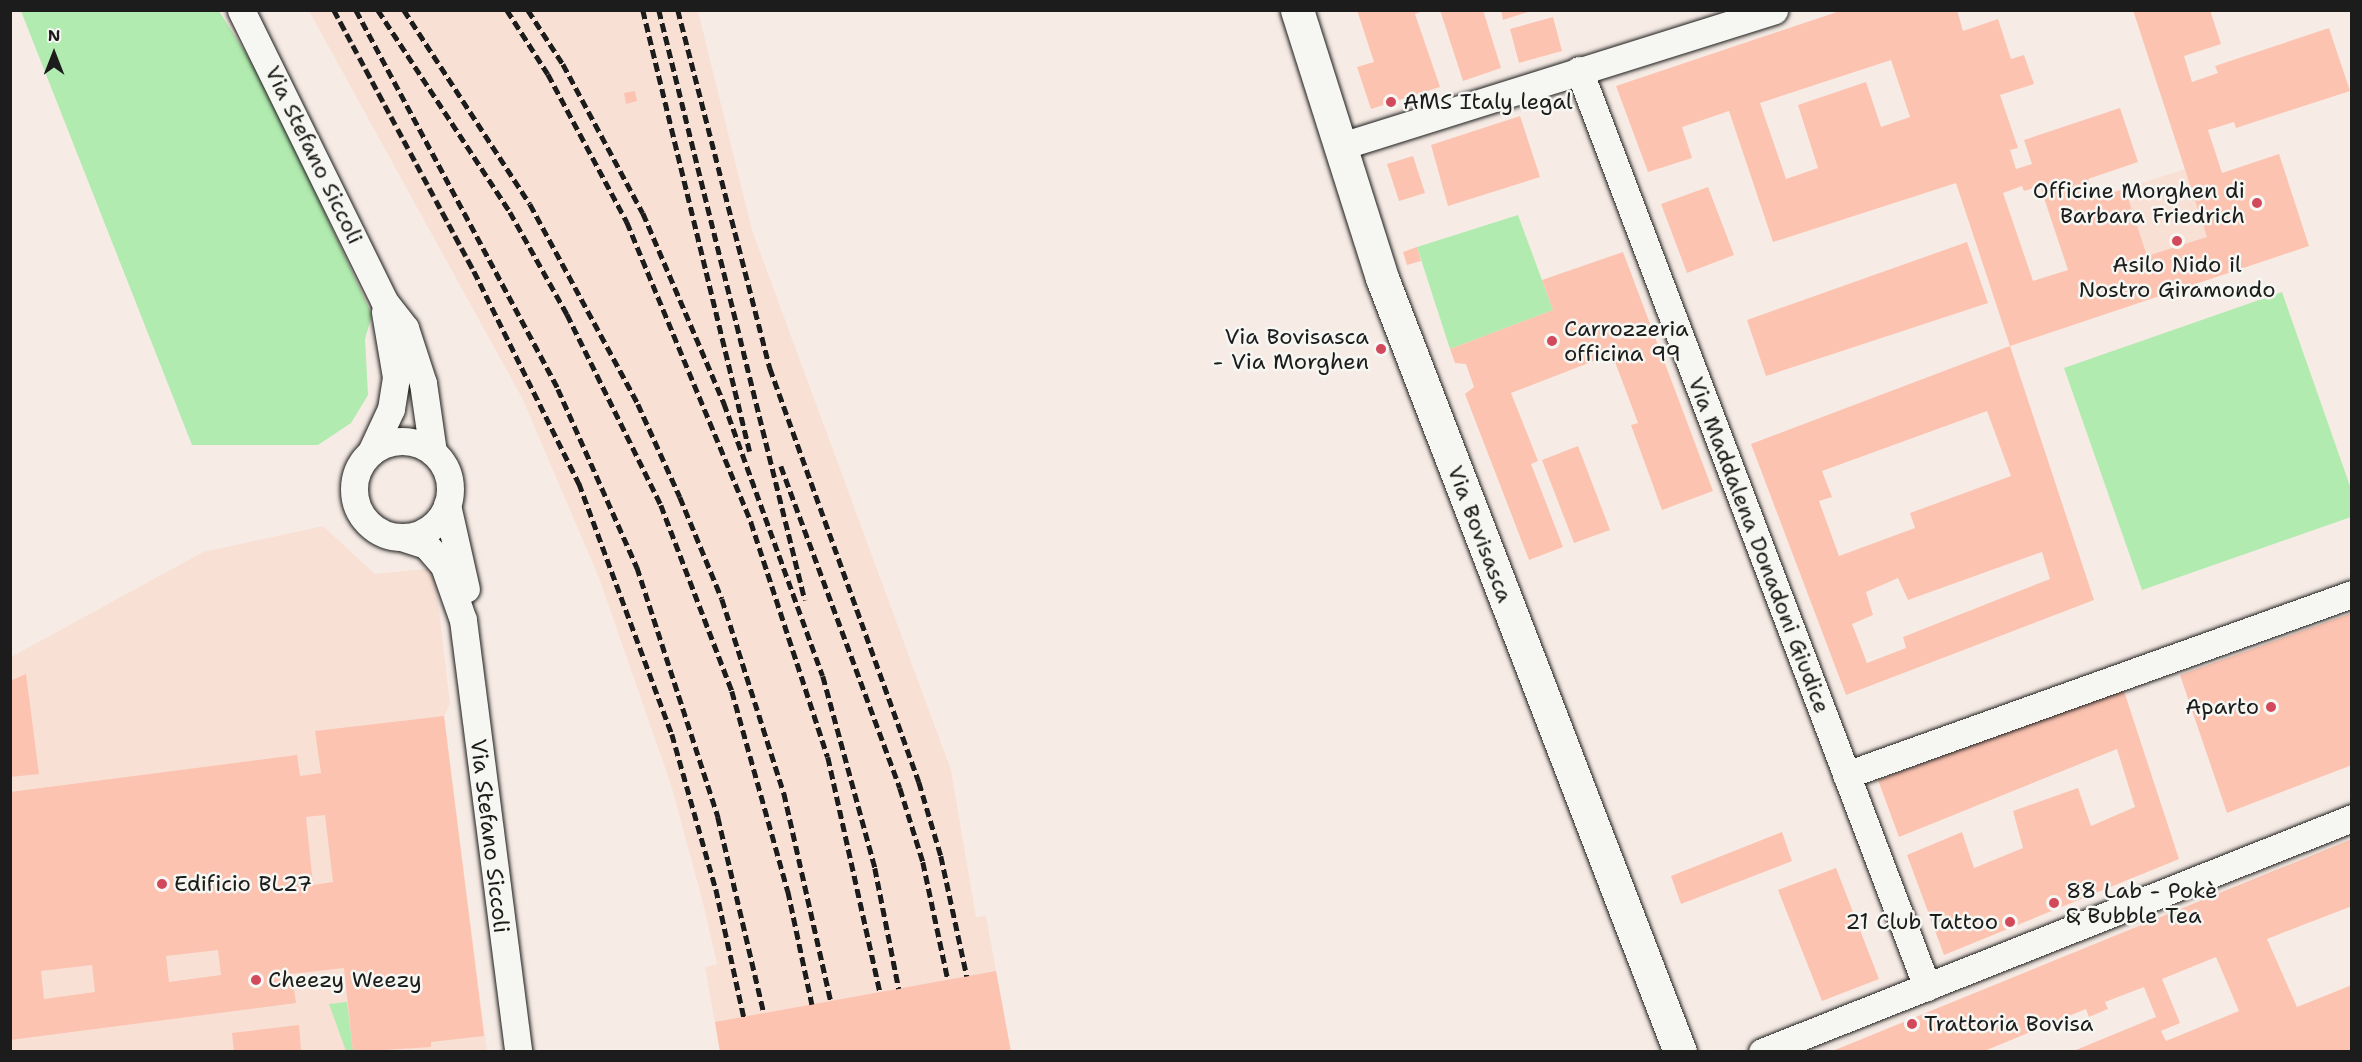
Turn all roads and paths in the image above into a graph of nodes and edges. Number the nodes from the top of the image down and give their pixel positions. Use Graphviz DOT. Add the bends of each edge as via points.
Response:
graph roads {
  1 [pos="241,10"];
  2 [pos="1297,10"];
  3 [pos="1771,11"];
  4 [pos="1580,70"];
  5 [pos="1338,147"];
  6 [pos="384,301"];
  7 [pos="371,452"];
  8 [pos="433,452"];
  9 [pos="447,505"];
  10 [pos="401,537"];
  11 [pos="2352,594"];
  12 [pos="463,620"];
  13 [pos="1846,775"];
  14 [pos="2352,818"];
  15 [pos="1927,987"];
  16 [pos="518,1052"];
  17 [pos="1680,1052"];
  18 [pos="1762,1052"];
  1 -- 6 [label="street, Via Stefano Siccoli"];
  2 -- 5 [label="street, Via Bovisasca"];
  3 -- 4 [label="street"];
  4 -- 5 [label="street"];
  4 -- 13 [label="street, Via Maddalena Donadoni Giudice"];
  5 -- 17 [label="street, Via Bovisasca" via="1382,278"];
  6 -- 7 [label="street, Via Stefano Siccoli" via="396,377 391,409"];
  6 -- 8 [label="street, Via Stefano Siccoli" via="405,328 416,361"];
  7 -- 8 [label="street" via="399,441"];
  7 -- 10 [label="street" via="356,475 356,504 373,527"];
  8 -- 9 [label="street" via="448,476"];
  9 -- 10 [label="street" via="430,528"];
  9 -- 12 [label="street, Via Stefano Siccoli" via="466,587"];
  10 -- 12 [label="street, Via Stefano Siccoli" via="426,544 444,566"];
  11 -- 13 [label="street"];
  12 -- 16 [label="street, Via Stefano Siccoli"];
  13 -- 15 [label="street, Via Maddalena Donadoni Giudice"];
  14 -- 15 [label="street"];
  15 -- 18 [label="street"];
}
